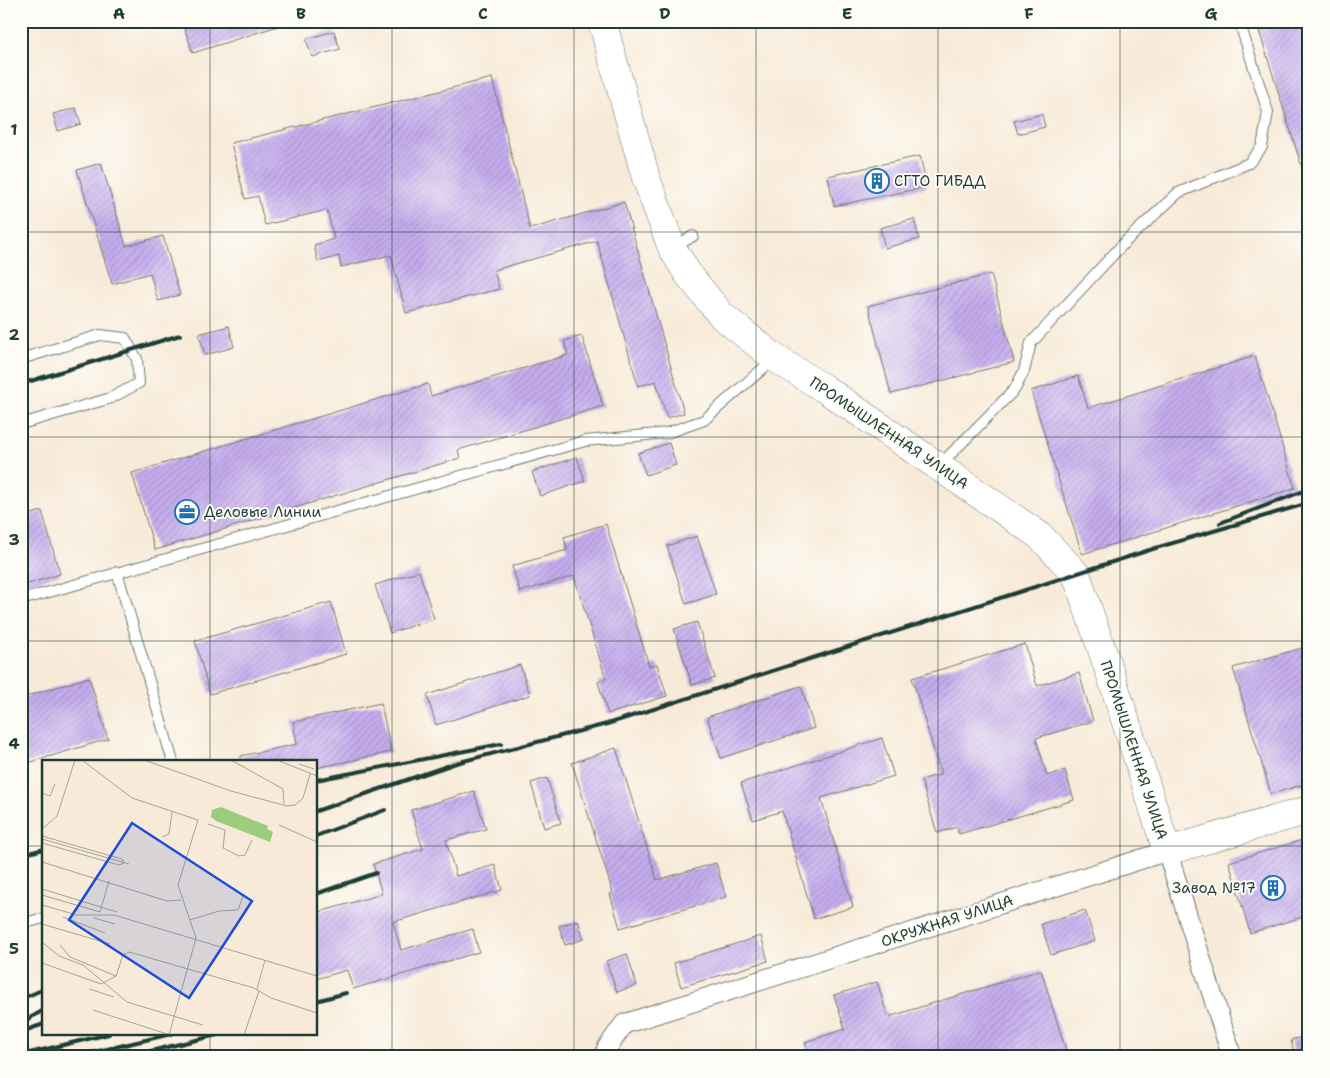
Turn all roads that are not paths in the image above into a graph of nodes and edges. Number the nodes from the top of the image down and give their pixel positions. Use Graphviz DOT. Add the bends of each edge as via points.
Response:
graph roads {
  1 [pos="602,21"];
  2 [pos="1239,21"];
  3 [pos="775,358"];
  4 [pos="21,359"];
  5 [pos="21,424"];
  6 [pos="938,467"];
  7 [pos="117,572"];
  8 [pos="21,600"];
  9 [pos="172,760"];
  10 [pos="1309,810"];
  11 [pos="1166,851"];
  12 [pos="42,919"];
  13 [pos="21,924"];
  14 [pos="604,1057"];
  15 [pos="1232,1057"];
  1 -- 3 [label="street, ПРОМЫШЛЕННАЯ УЛИЦА" via="646,178 683,242 688,274 722,316"];
  2 -- 6 [label="lane" via="1268,112 1262,147 1249,163 1178,193 1124,243 1031,343 1024,371 1015,389"];
  3 -- 6 [label="street, ПРОМЫШЛЕННАЯ УЛИЦА"];
  3 -- 7 [label="lane" via="704,420 667,433 585,441"];
  4 -- 5 [label="lane" via="100,335 125,338 138,359 139,383 111,398"];
  6 -- 11 [label="street, ПРОМЫШЛЕННАЯ УЛИЦА" via="1040,536 1076,574"];
  7 -- 8 [label="lane"];
  7 -- 9 [label="lane"];
  10 -- 11 [label="street, ОКРУЖНАЯ УЛИЦА"];
  11 -- 14 [label="street, ОКРУЖНАЯ УЛИЦА" via="624,1024 606,1048"];
  11 -- 15 [label="street"];
  12 -- 13 [label="lane"];
}
